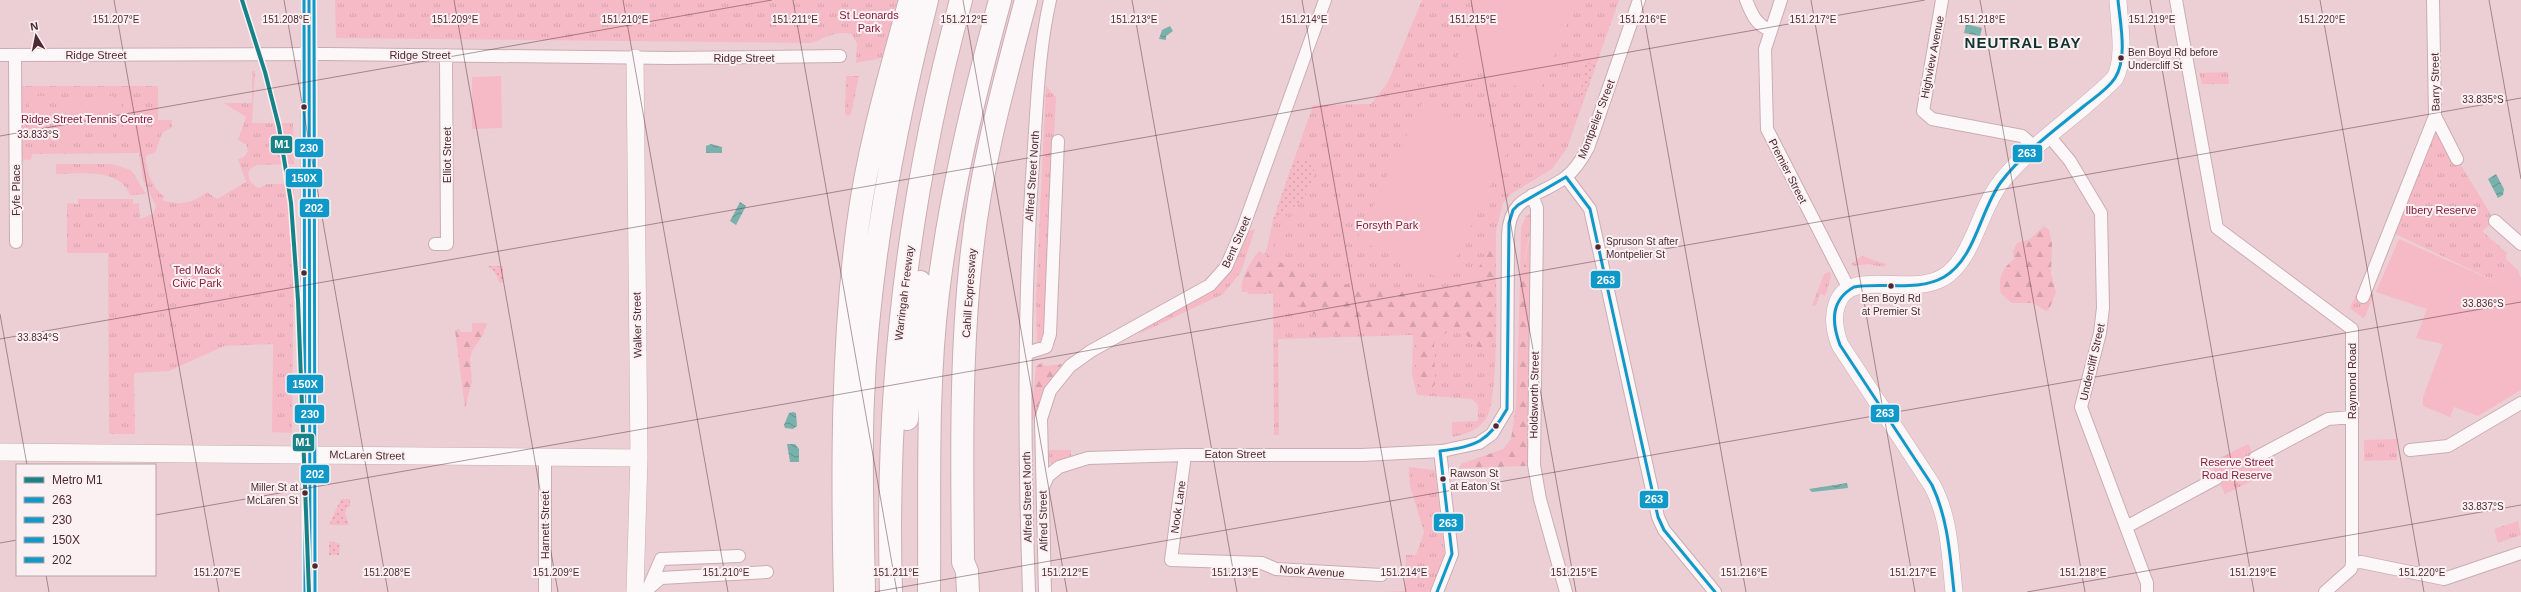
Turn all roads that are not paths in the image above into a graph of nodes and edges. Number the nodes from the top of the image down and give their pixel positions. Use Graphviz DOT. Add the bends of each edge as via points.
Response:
graph roads {
  1 [pos="309,0"];
  2 [pos="910,0"];
  3 [pos="927,0"];
  4 [pos="950,0"];
  5 [pos="961,0"];
  6 [pos="973,0"];
  7 [pos="1000,0"];
  8 [pos="1026,0"];
  9 [pos="1050,0"];
  10 [pos="1325,0"];
  11 [pos="1640,0"];
  12 [pos="1746,0"];
  13 [pos="1781,0"];
  14 [pos="1942,0"];
  15 [pos="2118,0"];
  16 [pos="2176,0"];
  17 [pos="2433,0"];
  18 [pos="1770,30"];
  19 [pos="308,54"];
  20 [pos="0,55"];
  21 [pos="15,55"];
  22 [pos="446,55"];
  23 [pos="840,56"];
  24 [pos="635,58"];
  25 [pos="2435,116"];
  26 [pos="2050,137"];
  27 [pos="1058,141"];
  28 [pos="2036,148"];
  29 [pos="2457,159"];
  30 [pos="1566,177"];
  31 [pos="1532,195"];
  32 [pos="2495,221"];
  33 [pos="16,242"];
  34 [pos="435,244"];
  35 [pos="2521,244"];
  36 [pos="1848,287"];
  37 [pos="2363,296"];
  38 [pos="1027,353"];
  39 [pos="847,367"];
  40 [pos="2521,403"];
  41 [pos="2352,417"];
  42 [pos="1041,450"];
  43 [pos="2410,450"];
  44 [pos="1440,451"];
  45 [pos="0,452"];
  46 [pos="309,454"];
  47 [pos="1185,455"];
  48 [pos="545,458"];
  49 [pos="638,458"];
  50 [pos="2255,458"];
  51 [pos="2217,478"];
  52 [pos="1043,487"];
  53 [pos="2126,527"];
  54 [pos="2521,553"];
  55 [pos="738,556"];
  56 [pos="1171,560"];
  57 [pos="963,562"];
  58 [pos="2352,563"];
  59 [pos="767,572"];
  60 [pos="1381,575"];
  61 [pos="643,591"];
  62 [pos="310,592"];
  63 [pos="545,592"];
  64 [pos="831,592"];
  65 [pos="845,592"];
  66 [pos="864,592"];
  67 [pos="880,592"];
  68 [pos="891,592"];
  69 [pos="904,592"];
  70 [pos="929,592"];
  71 [pos="960,592"];
  72 [pos="968,592"];
  73 [pos="1029,592"];
  74 [pos="1045,592"];
  75 [pos="1437,592"];
  76 [pos="1566,592"];
  77 [pos="1715,592"];
  78 [pos="1954,592"];
  79 [pos="2147,592"];
  80 [pos="2325,592"];
  1 -- 19 [label="street"];
  2 -- 39 [label="highway" via="882,104 859,216"];
  3 -- 66 [label="highway" via="893,150 872,297 863,398"];
  4 -- 67 [label="highway, Warringah Freeway" via="919,127 904,207 892,299 884,386 880,476"];
  5 -- 68 [label="highway, Warringah Freeway" via="923,158 901,317 892,450"];
  6 -- 69 [label="highway, Warringah Freeway" via="944,128 919,283 902,500"];
  7 -- 70 [label="highway" via="957,178 938,293 929,408"];
  8 -- 57 [label="highway, Cahill Expressway" via="990,141 972,252 962,425"];
  9 -- 38 [label="street, Alfred Street North" via="1042,46 1029,219"];
  10 -- 42 [label="street, Bent Street" via="1243,228 1224,270 1210,285 1091,351 1064,372 1044,404 1041,419"];
  11 -- 30 [label="street, Montpelier Street" via="1588,148 1580,163"];
  12 -- 18 [label="street" via="1753,18"];
  13 -- 18 [label="street, Premier Street"];
  14 -- 28 [label="street, Highview Avenue" via="1922,111 1932,119 2022,136"];
  15 -- 26 [label="street" via="2118,72 2110,83"];
  16 -- 41 [label="street, Raymond Road" via="2217,228 2352,329"];
  17 -- 25 [label="street, Barry Street"];
  18 -- 36 [label="street, Premier Street" via="1765,49 1767,129"];
  19 -- 21 [label="street, Ridge Street"];
  19 -- 22 [label="street, Ridge Street"];
  19 -- 46 [label="street"];
  20 -- 21 [label="street, Ridge Street"];
  21 -- 33 [label="street, Fyfe Place"];
  22 -- 24 [label="street, Ridge Street"];
  22 -- 34 [label="street, Elliot Street" via="447,244"];
  23 -- 24 [label="street, Ridge Street"];
  24 -- 49 [label="street, Walker Street"];
  25 -- 29 [label="street, Barry Street"];
  25 -- 37 [label="street"];
  26 -- 28 [label="street"];
  26 -- 53 [label="street, Undercliff Street" via="2070,161 2101,213 2103,308 2100,333 2081,407"];
  27 -- 38 [label="street, Alfred Street North" via="1050,334 1046,347"];
  28 -- 36 [label="street" via="2002,181 1993,194 1965,253 1950,273 1938,280 1919,285 1862,284"];
  30 -- 31 [label="street, Montpelier Street"];
  30 -- 77 [label="street" via="1590,209 1658,517 1664,530"];
  31 -- 44 [label="street, Montpelier Street" via="1513,210 1509,223 1507,409 1492,434 1486,439 1470,446"];
  31 -- 76 [label="street, Holdsworth Street" via="1537,208 1534,465 1540,499"];
  32 -- 35 [label="street"];
  36 -- 78 [label="street" via="1836,307 1834,319 1838,340 1941,503"];
  38 -- 73 [label="street, Alfred Street North" via="1025,480"];
  39 -- 64 [label="highway" via="836,461"];
  39 -- 65 [label="highway" via="843,507"];
  40 -- 43 [label="street" via="2448,446"];
  41 -- 50 [label="street" via="2328,419"];
  41 -- 58 [label="street, Raymond Road"];
  42 -- 52 [label="street, Alfred Street"];
  44 -- 47 [label="street, Eaton Street" via="1362,455"];
  44 -- 75 [label="street" via="1452,554"];
  45 -- 46 [label="street, McLaren Street"];
  46 -- 48 [label="street, McLaren Street"];
  46 -- 62 [label="street"];
  47 -- 52 [label="street, Eaton Street" via="1084,458 1059,467 1048,476"];
  47 -- 56 [label="street, Nook Lane"];
  48 -- 49 [label="street, McLaren Street"];
  48 -- 63 [label="street, Harnett Street"];
  49 -- 61 [label="street, Walker Street"];
  51 -- 53 [label="street"];
  52 -- 74 [label="street, Alfred Street"];
  53 -- 79 [label="street, Undercliff Street" via="2148,582"];
  54 -- 58 [label="street" via="2444,579 2361,562"];
  55 -- 61 [label="street" via="661,559"];
  56 -- 60 [label="street, Nook Avenue" via="1262,563 1276,570"];
  57 -- 71 [label="highway"];
  57 -- 72 [label="highway, Cahill Expressway" via="967,571"];
  58 -- 80 [label="street" via="2351,569"];
  59 -- 61 [label="street" via="661,578"];
}
